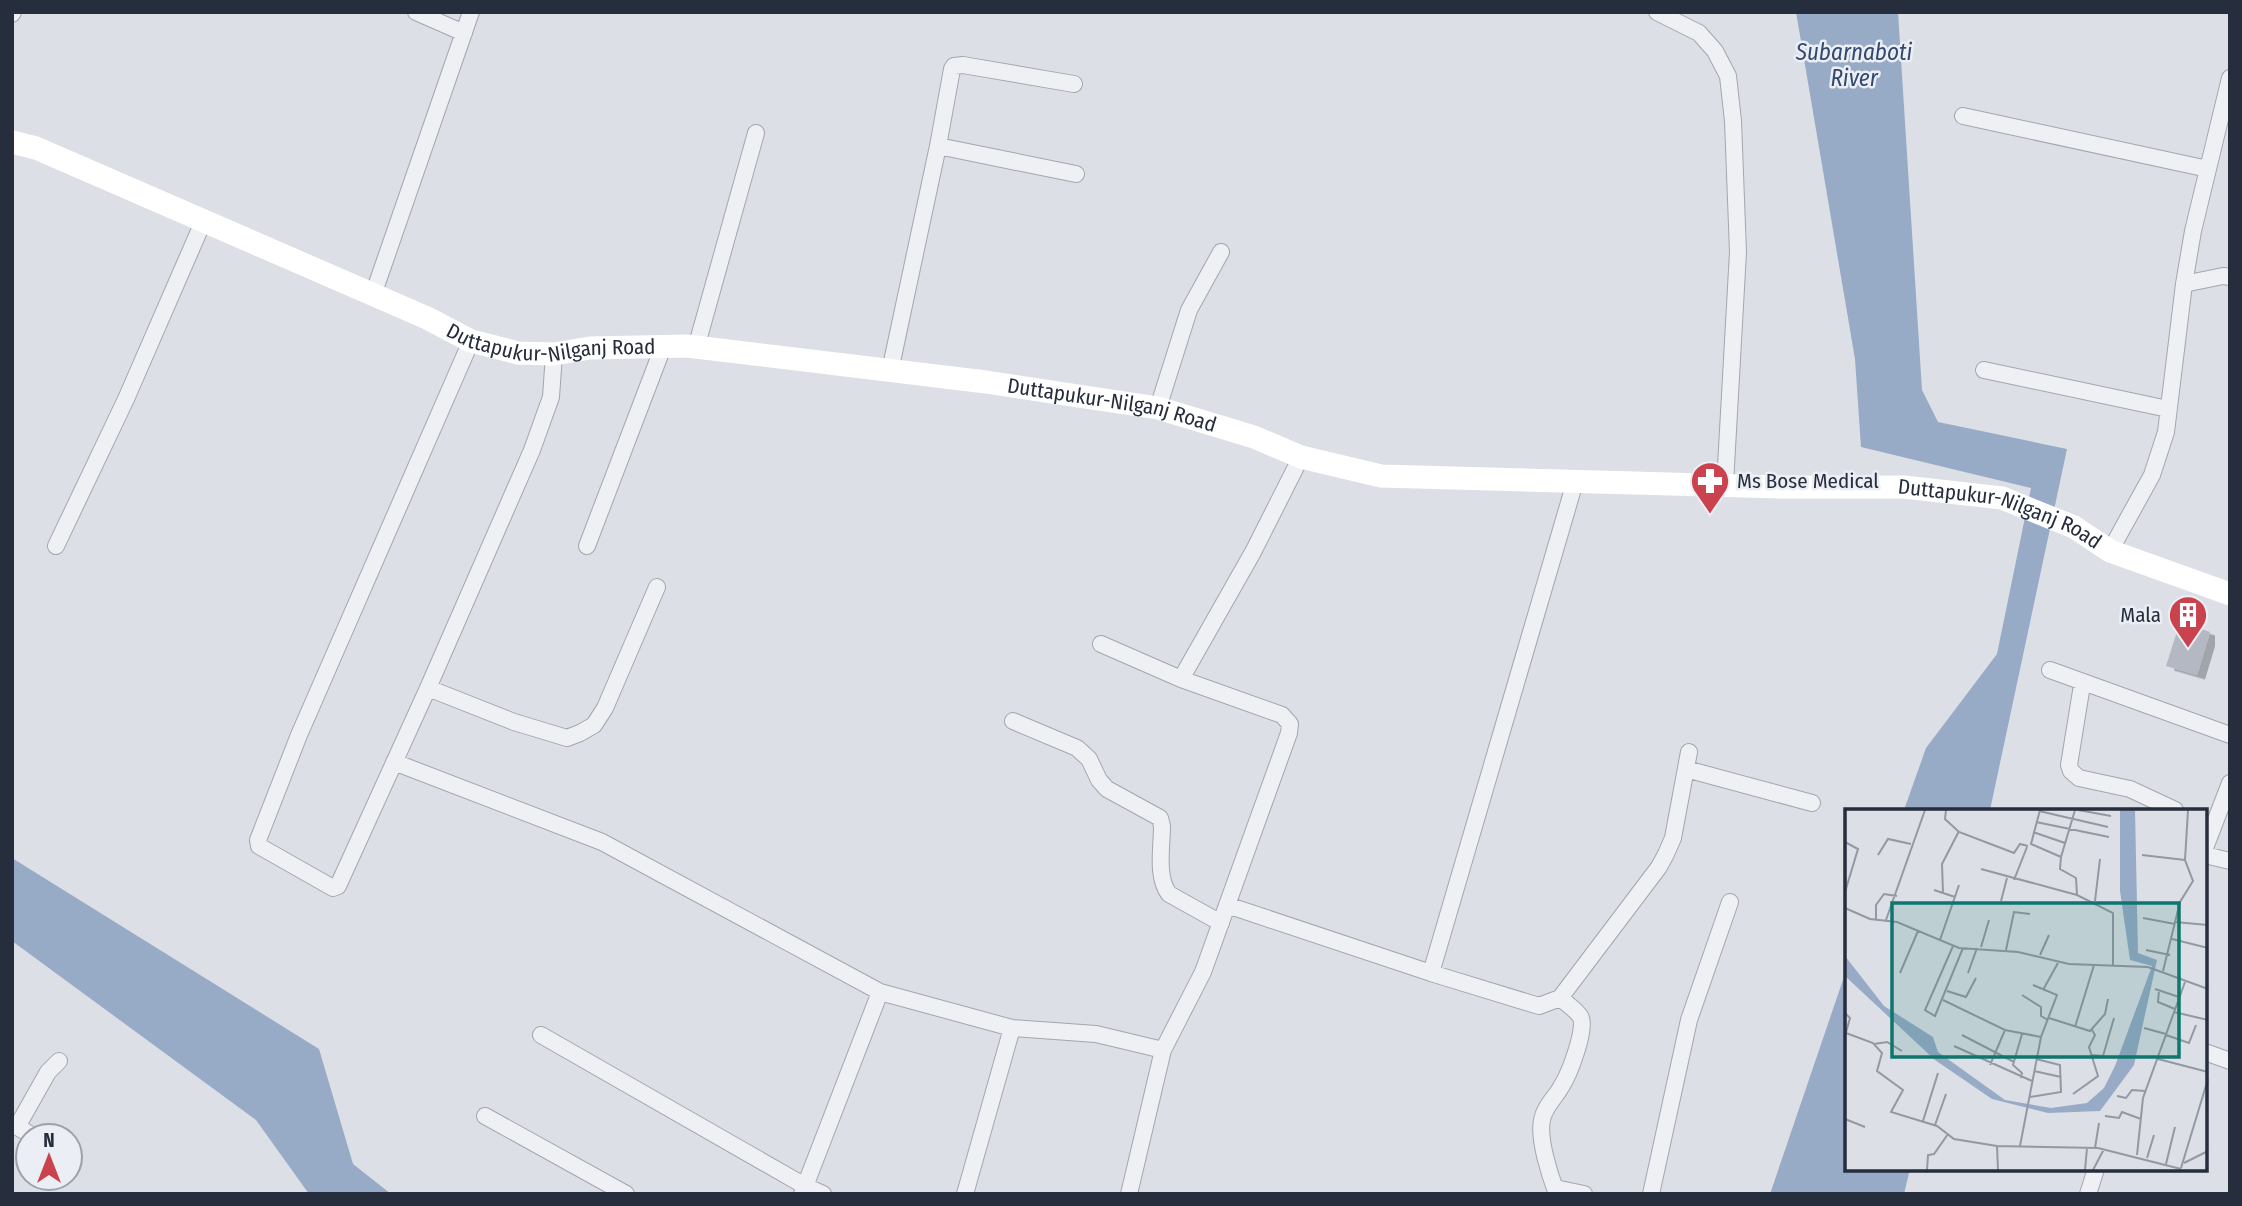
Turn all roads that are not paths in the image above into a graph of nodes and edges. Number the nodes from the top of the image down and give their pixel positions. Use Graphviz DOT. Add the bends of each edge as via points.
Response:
graph roads {
  1 [pos="415,12"];
  2 [pos="471,12"];
  3 [pos="1657,12"];
  4 [pos="464,33"];
  5 [pos="2230,78"];
  6 [pos="1074,84"];
  7 [pos="1963,116"];
  8 [pos="756,133"];
  9 [pos="12,142"];
  10 [pos="938,146"];
  11 [pos="2213,148"];
  12 [pos="2230,151"];
  13 [pos="2208,169"];
  14 [pos="1076,174"];
  15 [pos="203,222"];
  16 [pos="1221,251"];
  17 [pos="2230,277"];
  18 [pos="2184,284"];
  19 [pos="373,295"];
  20 [pos="471,341"];
  21 [pos="663,347"];
  22 [pos="696,348"];
  23 [pos="554,354"];
  24 [pos="1984,370"];
  25 [pos="890,371"];
  26 [pos="1158,408"];
  27 [pos="2168,409"];
  28 [pos="1301,457"];
  29 [pos="1575,482"];
  30 [pos="1725,484"];
  31 [pos="587,546"];
  32 [pos="56,547"];
  33 [pos="2110,551"];
  34 [pos="657,587"];
  35 [pos="2230,594"];
  36 [pos="1101,644"];
  37 [pos="2050,670"];
  38 [pos="1181,679"];
  39 [pos="2084,683"];
  40 [pos="428,688"];
  41 [pos="1013,721"];
  42 [pos="2230,734"];
  43 [pos="1689,752"];
  44 [pos="394,762"];
  45 [pos="1686,769"];
  46 [pos="2230,783"];
  47 [pos="1812,803"];
  48 [pos="2173,809"];
  49 [pos="2209,827"];
  50 [pos="2207,855"];
  51 [pos="2230,861"];
  52 [pos="1730,902"];
  53 [pos="1227,905"];
  54 [pos="1221,923"];
  55 [pos="1431,973"];
  56 [pos="880,992"];
  57 [pos="1560,998"];
  58 [pos="1012,1028"];
  59 [pos="541,1035"];
  60 [pos="1163,1050"];
  61 [pos="2207,1053"];
  62 [pos="59,1061"];
  63 [pos="2230,1061"];
  64 [pos="485,1116"];
  65 [pos="17,1122"];
  66 [pos="2095,1171"];
  67 [pos="804,1190"];
  68 [pos="1556,1191"];
  69 [pos="626,1194"];
  70 [pos="823,1194"];
  71 [pos="965,1194"];
  72 [pos="1129,1194"];
  73 [pos="1584,1194"];
  74 [pos="1651,1194"];
  75 [pos="2088,1194"];
  1 -- 4 [label="street"];
  2 -- 4 [label="street"];
  3 -- 30 [label="street" via="1699,33 1728,76 1738,251"];
  4 -- 19 [label="street"];
  5 -- 11 [label="street"];
  6 -- 10 [label="street" via="954,66"];
  7 -- 13 [label="street"];
  8 -- 22 [label="street"];
  9 -- 15 [label="main road, Duttapukur-Nilganj Road" via="66,160"];
  10 -- 14 [label="street"];
  10 -- 25 [label="street"];
  11 -- 12 [label="street"];
  11 -- 13 [label="street"];
  13 -- 18 [label="street"];
  15 -- 19 [label="main road, Duttapukur-Nilganj Road"];
  15 -- 32 [label="street"];
  16 -- 26 [label="street" via="1189,310"];
  17 -- 18 [label="street"];
  18 -- 27 [label="street"];
  19 -- 20 [label="main road, Duttapukur-Nilganj Road"];
  20 -- 23 [label="main road, Duttapukur-Nilganj Road" via="518,353"];
  20 -- 44 [label="street" via="299,735 259,846 335,888"];
  21 -- 22 [label="main road, Duttapukur-Nilganj Road"];
  21 -- 23 [label="main road, Duttapukur-Nilganj Road" via="590,348"];
  21 -- 31 [label="street"];
  22 -- 25 [label="main road, Duttapukur-Nilganj Road"];
  23 -- 40 [label="street" via="545,416"];
  24 -- 27 [label="street"];
  25 -- 26 [label="main road, Duttapukur-Nilganj Road"];
  26 -- 28 [label="main road, Duttapukur-Nilganj Road" via="1254,437"];
  27 -- 33 [label="street" via="2166,432 2151,475"];
  28 -- 29 [label="main road, Duttapukur-Nilganj Road" via="1381,476"];
  28 -- 38 [label="street"];
  29 -- 30 [label="main road, Duttapukur-Nilganj Road"];
  29 -- 55 [label="street"];
  30 -- 33 [label="main road, Duttapukur-Nilganj Road" via="1905,486 2002,498 2074,527"];
  33 -- 35 [label="main road, Duttapukur-Nilganj Road"];
  34 -- 40 [label="street" via="605,708 594,725 580,733 566,738"];
  36 -- 38 [label="street"];
  37 -- 39 [label="street"];
  38 -- 53 [label="street" via="1282,715 1290,724"];
  39 -- 42 [label="street"];
  39 -- 48 [label="street" via="2071,771 2079,778 2130,789"];
  40 -- 44 [label="street"];
  41 -- 54 [label="street" via="1077,748 1107,789 1160,818 1164,888"];
  43 -- 45 [label="street"];
  44 -- 56 [label="street" via="602,842"];
  45 -- 47 [label="street"];
  45 -- 57 [label="street" via="1673,838 1659,867"];
  46 -- 49 [label="street"];
  50 -- 51 [label="street"];
  52 -- 74 [label="street" via="1689,1020"];
  53 -- 54 [label="street"];
  53 -- 55 [label="street"];
  54 -- 60 [label="street" via="1203,972"];
  55 -- 57 [label="street" via="1539,1006"];
  56 -- 58 [label="street"];
  56 -- 67 [label="street"];
  57 -- 68 [label="street" via="1583,1024 1565,1080 1542,1120"];
  58 -- 60 [label="street" via="1096,1034"];
  58 -- 71 [label="street"];
  59 -- 67 [label="street"];
  60 -- 72 [label="street"];
  61 -- 63 [label="street"];
  62 -- 65 [label="street"];
  64 -- 69 [label="street"];
  66 -- 75 [label="street"];
  67 -- 70 [label="street"];
  68 -- 73 [label="street"];
}
